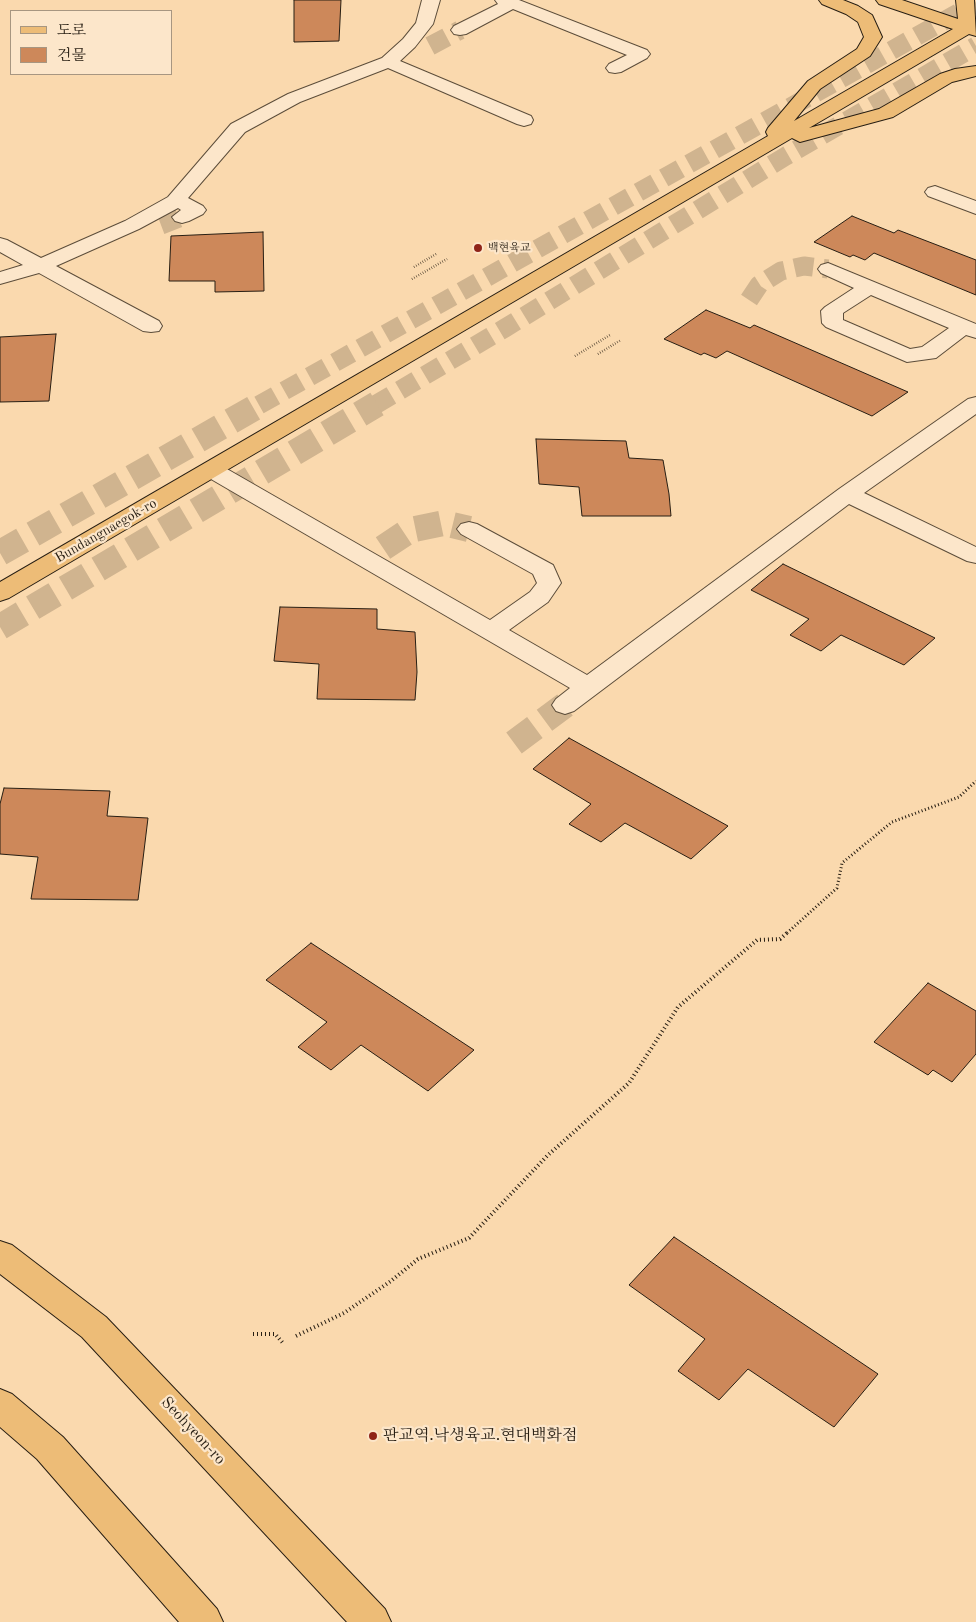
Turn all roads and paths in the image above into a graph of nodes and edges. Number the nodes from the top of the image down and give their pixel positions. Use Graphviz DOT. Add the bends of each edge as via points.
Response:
graph roads {
  1 [pos="431,0"];
  2 [pos="828,0"];
  3 [pos="885,0"];
  4 [pos="965,0"];
  5 [pos="508,2"];
  6 [pos="973,29"];
  7 [pos="460,30"];
  8 [pos="388,62"];
  9 [pos="615,68"];
  10 [pos="976,72"];
  11 [pos="524,120"];
  12 [pos="763,146"];
  13 [pos="935,192"];
  14 [pos="976,208"];
  15 [pos="0,244"];
  16 [pos="436,254"];
  17 [pos="447,259"];
  18 [pos="40,265"];
  19 [pos="414,267"];
  20 [pos="828,269"];
  21 [pos="0,278"];
  22 [pos="412,279"];
  23 [pos="869,286"];
  24 [pos="151,326"];
  25 [pos="970,329"];
  26 [pos="610,335"];
  27 [pos="621,340"];
  28 [pos="598,354"];
  29 [pos="575,356"];
  30 [pos="976,404"];
  31 [pos="212,470"];
  32 [pos="848,494"];
  33 [pos="469,529"];
  34 [pos="976,556"];
  35 [pos="0,593"];
  36 [pos="490,632"];
  37 [pos="588,687"];
  38 [pos="565,705"];
  39 [pos="976,781"];
  40 [pos="0,1255"];
  41 [pos="253,1334"];
  42 [pos="296,1336"];
  43 [pos="283,1343"];
  44 [pos="0,1405"];
  45 [pos="204,1622"];
  46 [pos="372,1622"];
  1 -- 8 [label="lane" via="424,24"];
  2 -- 12 [label="main road" via="866,19 873,37 864,52 814,85"];
  3 -- 6 [label="main road"];
  4 -- 6 [label="main road"];
  5 -- 7 [label="lane"];
  5 -- 9 [label="lane" via="641,54"];
  6 -- 12 [label="main road, Bundangnaegok-ro"];
  8 -- 11 [label="lane"];
  8 -- 18 [label="lane" via="294,98 238,128 179,209 132,225"];
  10 -- 12 [label="main road" via="946,78 886,113"];
  12 -- 31 [label="main road, Bundangnaegok-ro"];
  13 -- 14 [label="lane"];
  15 -- 18 [label="lane"];
  16 -- 19 [label="path"];
  17 -- 22 [label="path"];
  18 -- 21 [label="lane"];
  18 -- 24 [label="lane"];
  20 -- 23 [label="lane"];
  23 -- 25 [label="lane"];
  23 -- 25 [label="lane" via="832,311 832,324 908,356 928,353"];
  26 -- 29 [label="path"];
  27 -- 28 [label="path"];
  30 -- 32 [label="lane"];
  31 -- 35 [label="main road, Bundangnaegok-ro"];
  31 -- 36 [label="lane"];
  32 -- 34 [label="lane"];
  32 -- 37 [label="lane"];
  33 -- 36 [label="lane" via="544,570 549,583 539,597"];
  36 -- 37 [label="lane"];
  37 -- 38 [label="lane"];
  39 -- 42 [label="path" via="959,797 892,822 842,863 837,888 780,939 757,940 678,1007 629,1084 548,1155 469,1238 418,1258 344,1313"];
  40 -- 46 [label="main road, Seohyeon-ro" via="94,1327"];
  41 -- 43 [label="path" via="275,1334"];
  44 -- 45 [label="main road" via="50,1448"];
}
